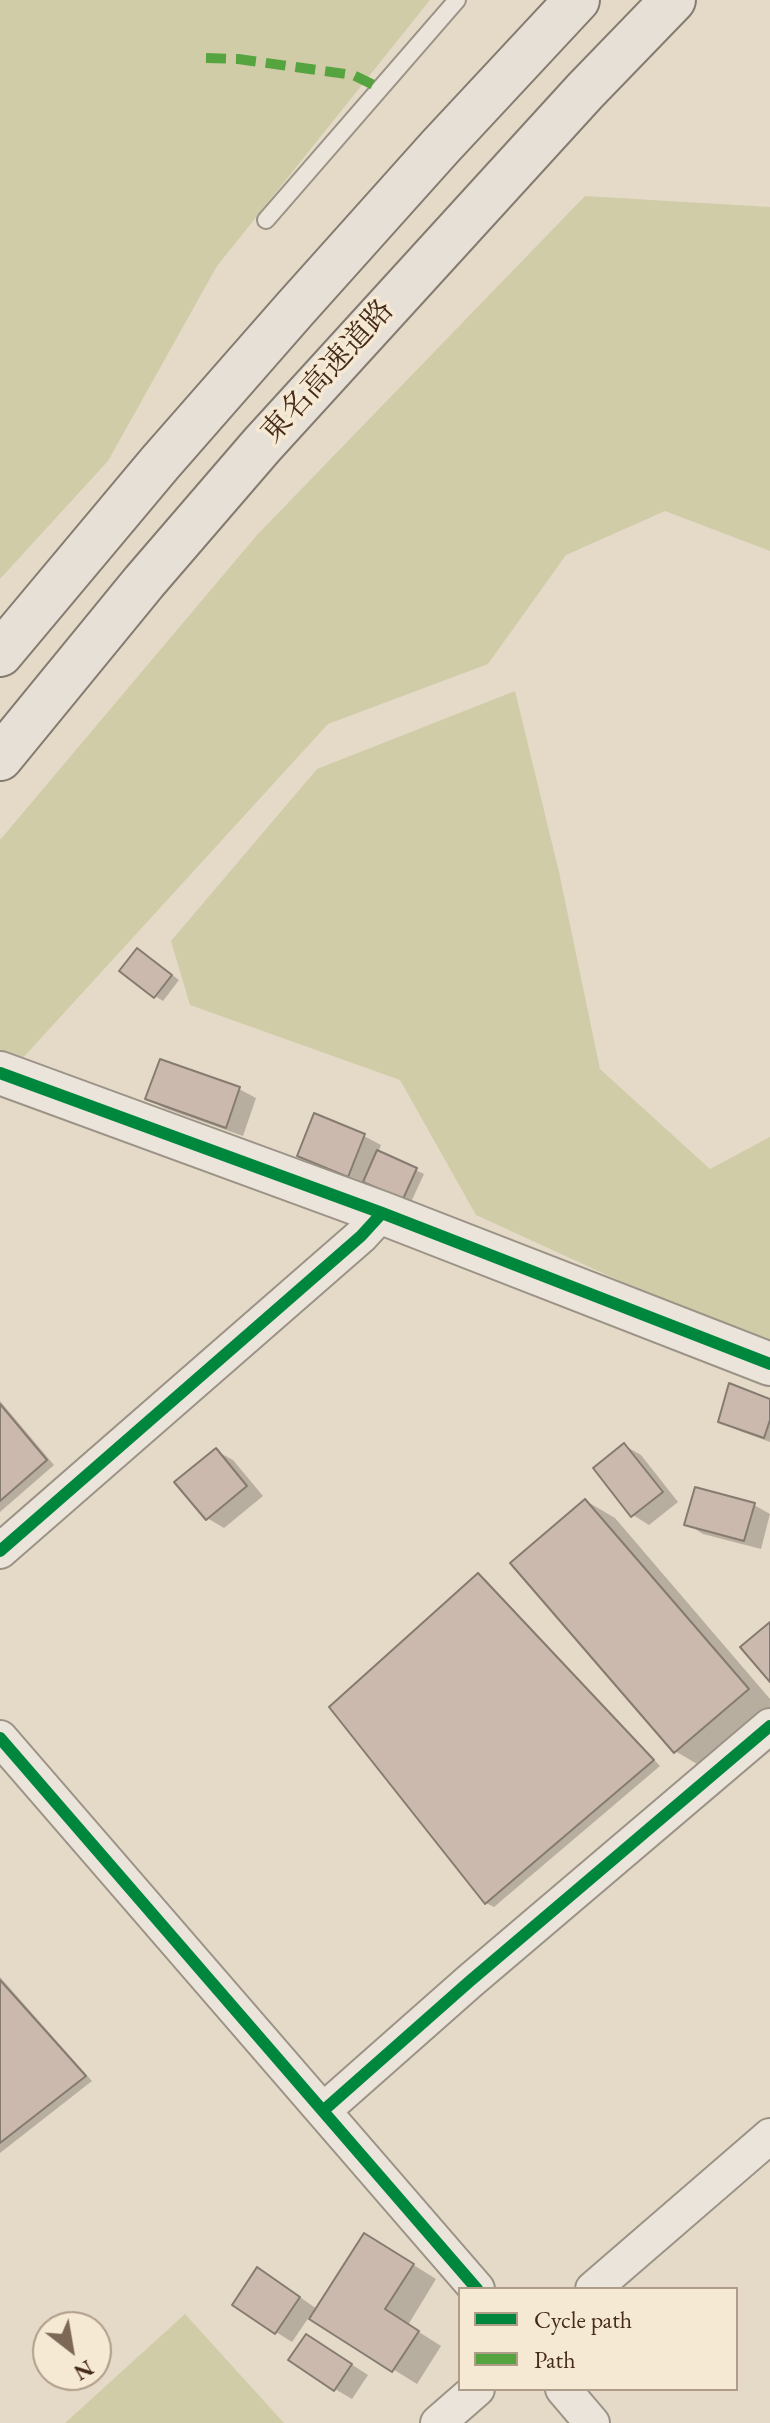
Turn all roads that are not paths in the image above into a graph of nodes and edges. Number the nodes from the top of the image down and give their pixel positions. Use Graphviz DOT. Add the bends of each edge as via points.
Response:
graph roads {
  1 [pos="457,0"];
  2 [pos="577,0"];
  3 [pos="673,0"];
  4 [pos="266,220"];
  5 [pos="0,654"];
  6 [pos="0,758"];
  7 [pos="0,1073"];
  8 [pos="382,1213"];
  9 [pos="770,1364"];
  10 [pos="0,1551"];
  11 [pos="770,1726"];
  12 [pos="0,1738"];
  13 [pos="324,2110"];
  14 [pos="770,2136"];
  15 [pos="475,2287"];
  16 [pos="595,2287"];
  17 [pos="475,2391"];
  18 [pos="565,2391"];
  19 [pos="438,2423"];
  20 [pos="592,2423"];
  1 -- 4 [label="lane"];
  2 -- 5 [label="highway" via="294,310"];
  3 -- 6 [label="highway, 東名高速道路" via="262,445"];
  7 -- 8 [label="street"];
  8 -- 9 [label="street"];
  8 -- 10 [label="street"];
  11 -- 13 [label="street"];
  12 -- 13 [label="street"];
  13 -- 15 [label="street"];
  14 -- 16 [label="street"];
  17 -- 19 [label="street"];
  18 -- 20 [label="street"];
}
